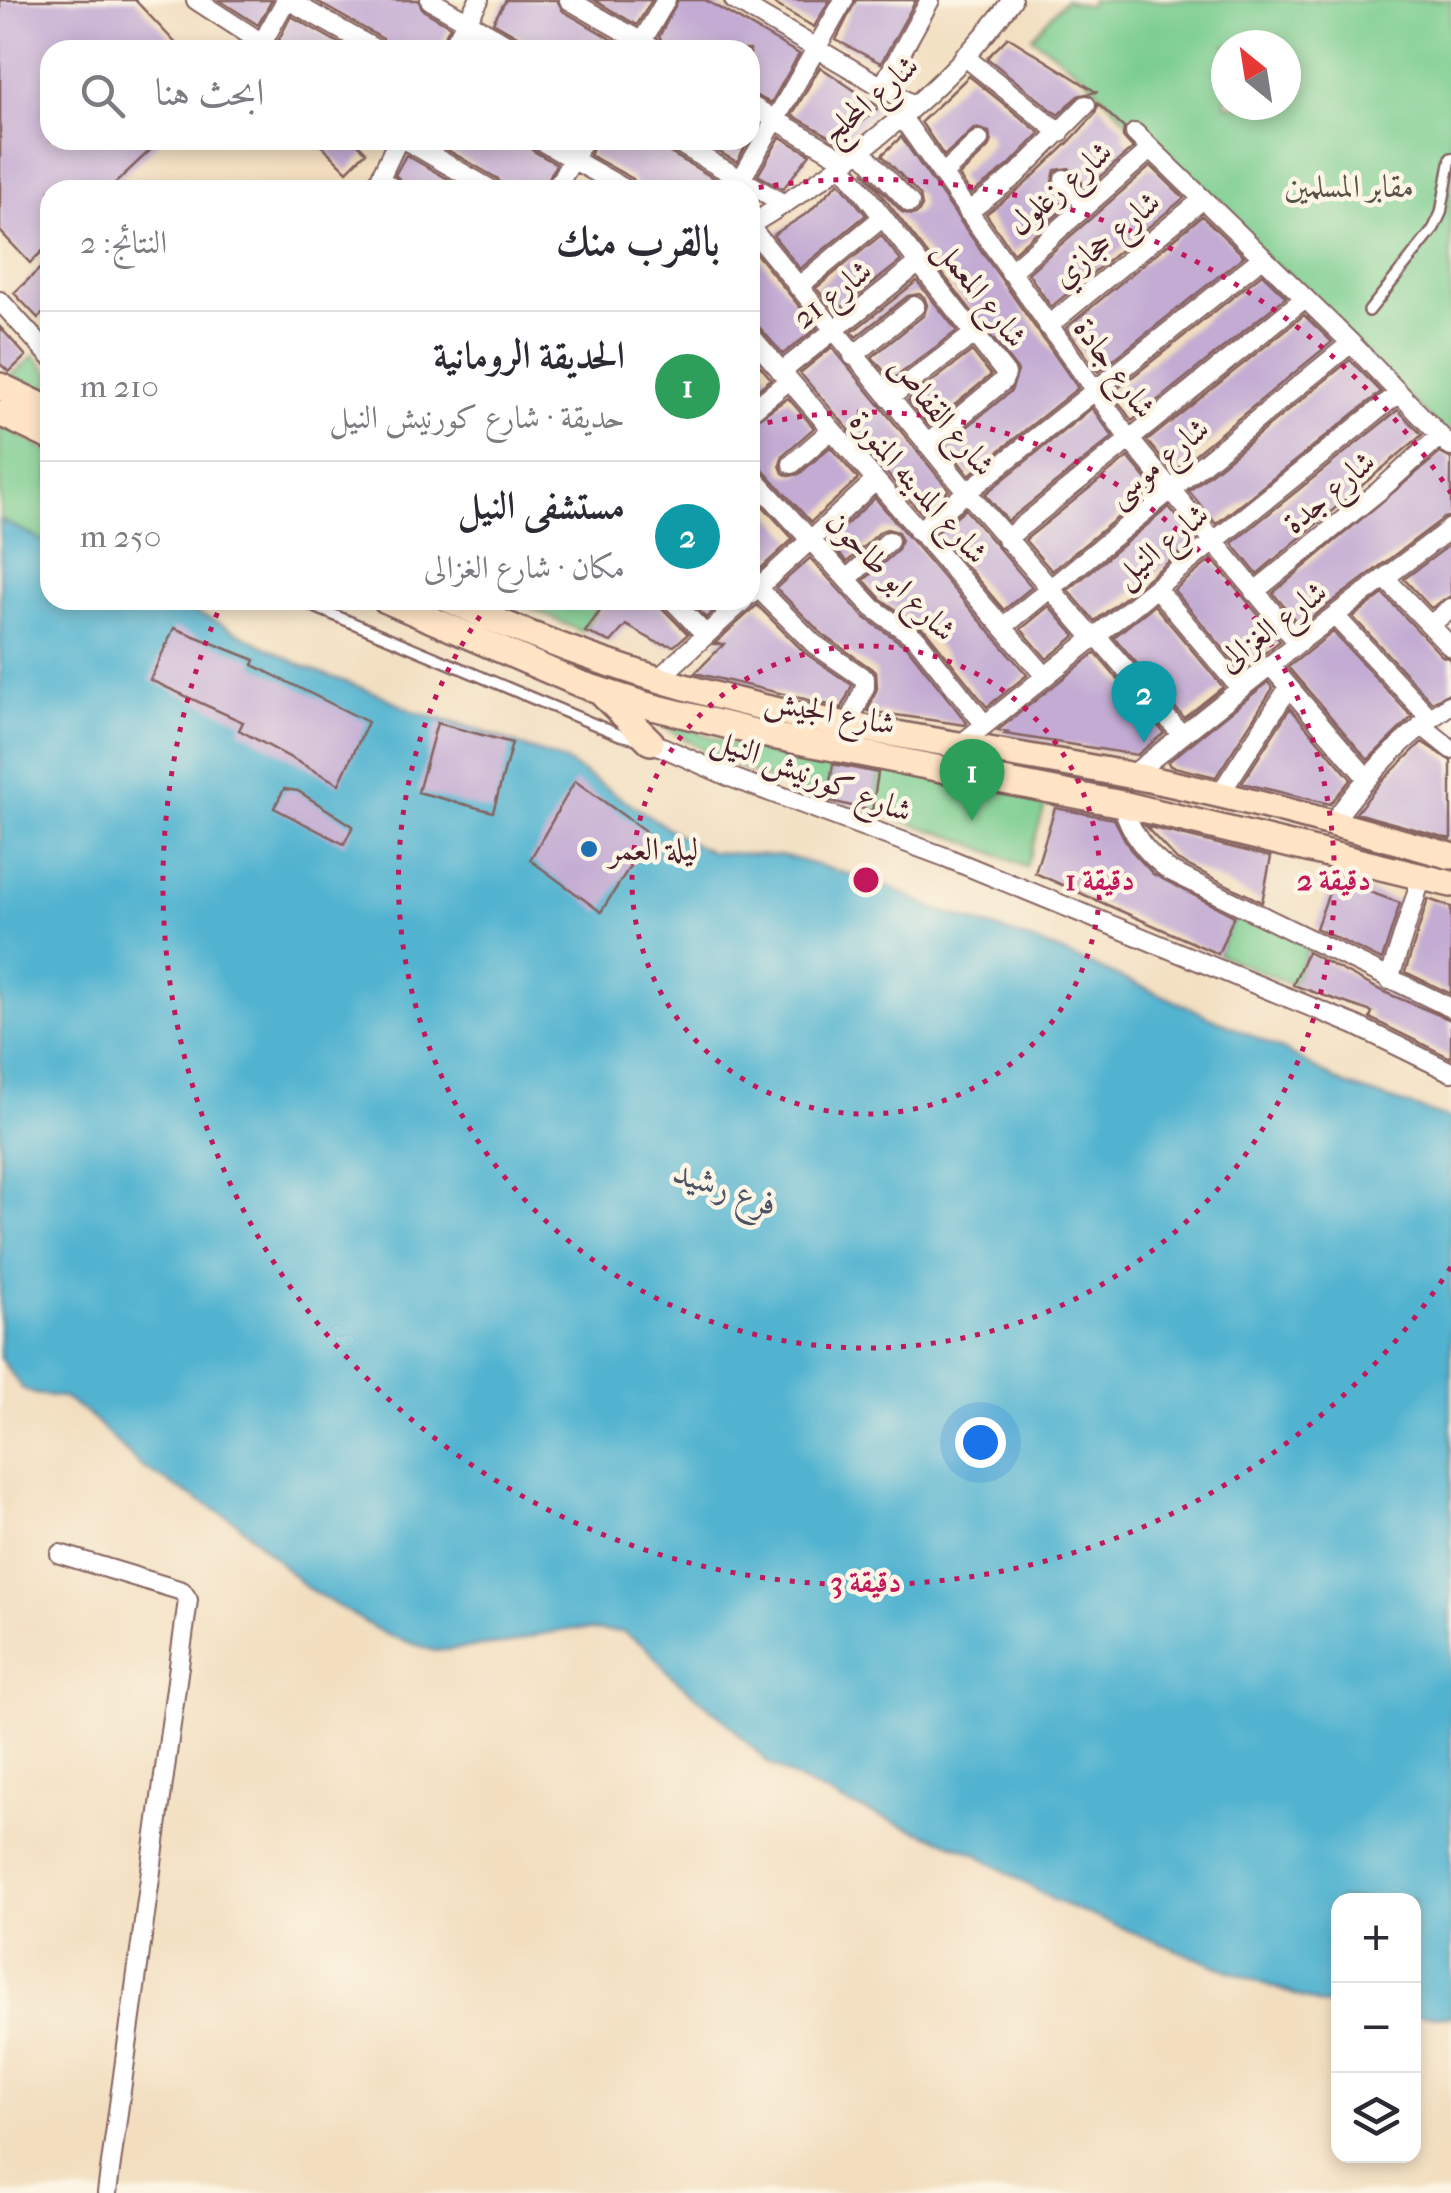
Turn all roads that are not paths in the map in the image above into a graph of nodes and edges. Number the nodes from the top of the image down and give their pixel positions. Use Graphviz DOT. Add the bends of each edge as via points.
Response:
graph roads {
  1 [pos="196,0"];
  2 [pos="287,0"];
  3 [pos="430,0"];
  4 [pos="479,0"];
  5 [pos="569,0"];
  6 [pos="666,0"];
  7 [pos="734,0"];
  8 [pos="844,0"];
  9 [pos="930,0"];
  10 [pos="1012,0"];
  11 [pos="467,21"];
  12 [pos="258,40"];
  13 [pos="270,40"];
  14 [pos="358,40"];
  15 [pos="456,40"];
  16 [pos="500,40"];
  17 [pos="634,40"];
  18 [pos="648,40"];
  19 [pos="816,48"];
  20 [pos="964,56"];
  21 [pos="882,87"];
  22 [pos="1086,105"];
  23 [pos="760,110"];
  24 [pos="907,111"];
  25 [pos="775,119"];
  26 [pos="1060,134"];
  27 [pos="1135,134"];
  28 [pos="980,140"];
  29 [pos="760,146"];
  30 [pos="395,150"];
  31 [pos="420,150"];
  32 [pos="558,150"];
  33 [pos="578,150"];
  34 [pos="687,150"];
  35 [pos="758,150"];
  36 [pos="1150,150"];
  37 [pos="573,158"];
  38 [pos="850,158"];
  39 [pos="1451,158"];
  40 [pos="942,175"];
  41 [pos="1064,179"];
  42 [pos="384,180"];
  43 [pos="474,180"];
  44 [pos="561,180"];
  45 [pos="610,180"];
  46 [pos="731,180"];
  47 [pos="741,180"];
  48 [pos="760,194"];
  49 [pos="1202,199"];
  50 [pos="910,203"];
  51 [pos="784,204"];
  52 [pos="1086,206"];
  53 [pos="968,212"];
  54 [pos="883,217"];
  55 [pos="760,220"];
  56 [pos="760,239"];
  57 [pos="1263,258"];
  58 [pos="920,263"];
  59 [pos="1010,272"];
  60 [pos="798,287"];
  61 [pos="1305,298"];
  62 [pos="0,301"];
  63 [pos="914,306"];
  64 [pos="1369,311"];
  65 [pos="1048,326"];
  66 [pos="834,331"];
  67 [pos="975,333"];
  68 [pos="1350,343"];
  69 [pos="40,345"];
  70 [pos="760,346"];
  71 [pos="853,356"];
  72 [pos="785,376"];
  73 [pos="1094,391"];
  74 [pos="3,393"];
  75 [pos="1399,393"];
  76 [pos="889,398"];
  77 [pos="760,402"];
  78 [pos="40,406"];
  79 [pos="40,428"];
  80 [pos="830,430"];
  81 [pos="1130,440"];
  82 [pos="1445,441"];
  83 [pos="926,444"];
  84 [pos="792,464"];
  85 [pos="874,482"];
  86 [pos="760,485"];
  87 [pos="1170,491"];
  88 [pos="967,492"];
  89 [pos="1451,528"];
  90 [pos="918,531"];
  91 [pos="1006,539"];
  92 [pos="810,540"];
  93 [pos="889,541"];
  94 [pos="1212,542"];
  95 [pos="1385,578"];
  96 [pos="846,579"];
  97 [pos="760,582"];
  98 [pos="1156,588"];
  99 [pos="1050,589"];
  100 [pos="1254,592"];
  101 [pos="760,599"];
  102 [pos="1451,608"];
  103 [pos="322,610"];
  104 [pos="409,610"];
  105 [pos="482,610"];
  106 [pos="682,610"];
  107 [pos="731,610"];
  108 [pos="1335,616"];
  109 [pos="1430,625"];
  110 [pos="1003,628"];
  111 [pos="706,635"];
  112 [pos="1094,636"];
  113 [pos="1298,643"];
  114 [pos="1451,647"];
  115 [pos="1270,665"];
  116 [pos="1045,676"];
  117 [pos="658,679"];
  118 [pos="1289,687"];
  119 [pos="1240,688"];
  120 [pos="602,693"];
  121 [pos="1451,704"];
  122 [pos="1425,722"];
  123 [pos="849,724"];
  124 [pos="985,724"];
  125 [pos="1182,735"];
  126 [pos="651,742"];
  127 [pos="961,744"];
  128 [pos="1451,750"];
  129 [pos="1132,775"];
  130 [pos="1366,777"];
  131 [pos="1220,794"];
  132 [pos="1122,804"];
  133 [pos="1332,823"];
  134 [pos="1451,856"];
  135 [pos="1422,876"];
  136 [pos="1451,884"];
  137 [pos="1390,980"];
  138 [pos="1451,1008"];
  139 [pos="1451,1072"];
  140 [pos="60,1554"];
  141 [pos="107,2193"];
  1 -- 12 [label="street"];
  2 -- 13 [label="street"];
  2 -- 14 [label="street"];
  3 -- 11 [label="street"];
  4 -- 11 [label="street"];
  5 -- 17 [label="street"];
  6 -- 18 [label="street"];
  7 -- 19 [label="street"];
  8 -- 19 [label="street"];
  9 -- 21 [label="street"];
  10 -- 20 [label="street, شارع المحلج"];
  11 -- 15 [label="street"];
  11 -- 16 [label="street"];
  19 -- 21 [label="street"];
  19 -- 25 [label="street"];
  20 -- 24 [label="street, شارع المحلج"];
  20 -- 26 [label="street"];
  21 -- 24 [label="street"];
  22 -- 26 [label="street"];
  23 -- 25 [label="street"];
  24 -- 38 [label="street, شارع المحلج"];
  24 -- 40 [label="street, شارع جادة"];
  25 -- 29 [label="street"];
  25 -- 38 [label="street"];
  26 -- 53 [label="street"];
  27 -- 36 [label="street"];
  28 -- 40 [label="street"];
  30 -- 42 [label="street" via="381,172"];
  31 -- 43 [label="street"];
  32 -- 37 [label="street"];
  33 -- 37 [label="street"];
  34 -- 46 [label="street"];
  35 -- 47 [label="street"];
  36 -- 49 [label="street"];
  36 -- 52 [label="street, شارع زغلول"];
  37 -- 44 [label="street"];
  37 -- 45 [label="street"];
  38 -- 50 [label="street"];
  38 -- 51 [label="street, شارع المحلج"];
  38 -- 54 [label="street, شارع المعمل"];
  39 -- 64 [label="lane" via="1434,230"];
  40 -- 53 [label="street, شارع جادة"];
  41 -- 52 [label="street"];
  48 -- 51 [label="street"];
  49 -- 57 [label="street"];
  49 -- 65 [label="street, شارع حجازي"];
  51 -- 55 [label="street, شارع المحلج"];
  52 -- 59 [label="street, شارع زغلول"];
  53 -- 59 [label="street, شارع جادة"];
  54 -- 58 [label="street, شارع المعمل"];
  54 -- 60 [label="street"];
  56 -- 60 [label="street, شارع القفاص"];
  57 -- 61 [label="street"];
  57 -- 73 [label="street"];
  58 -- 66 [label="street, شارع 21"];
  58 -- 67 [label="street, شارع المعمل"];
  59 -- 65 [label="street, شارع جادة"];
  60 -- 66 [label="street, شارع القفاص"];
  61 -- 68 [label="street"];
  61 -- 81 [label="street"];
  62 -- 69 [label="street"];
  63 -- 71 [label="street"];
  65 -- 73 [label="street, شارع جادة"];
  66 -- 71 [label="street, شارع القفاص"];
  66 -- 72 [label="street, شارع 21"];
  67 -- 76 [label="street"];
  67 -- 83 [label="street, شارع المعمل" via="1006,378"];
  68 -- 75 [label="street"];
  68 -- 87 [label="street, شارع موسى"];
  70 -- 72 [label="street, شارع المدينه المنورة"];
  71 -- 76 [label="street, شارع القفاص"];
  72 -- 77 [label="street, شارع 21"];
  72 -- 80 [label="street, شارع المدينه المنورة"];
  73 -- 81 [label="street, شارع جادة"];
  73 -- 88 [label="street"];
  74 -- 78 [label="main road"];
  74 -- 79 [label="main road"];
  75 -- 82 [label="street"];
  75 -- 94 [label="street, شارع النيل"];
  76 -- 83 [label="street, شارع القفاص"];
  80 -- 84 [label="street"];
  80 -- 85 [label="street, شارع المدينه المنورة"];
  81 -- 87 [label="street, شارع جادة"];
  81 -- 91 [label="street"];
  82 -- 100 [label="street, شارع جدة"];
  83 -- 88 [label="street, شارع القفاص"];
  85 -- 90 [label="street, شارع المدينه المنورة"];
  85 -- 92 [label="street"];
  86 -- 92 [label="street, شارع ابو طاحون"];
  87 -- 94 [label="street, شارع جادة"];
  87 -- 99 [label="street, شارع موسى"];
  88 -- 90 [label="street"];
  88 -- 91 [label="street, شارع القفاص"];
  89 -- 95 [label="street, شارع الغزالى"];
  90 -- 110 [label="street, شارع المدينه المنورة"];
  91 -- 99 [label="street, شارع القفاص"];
  92 -- 96 [label="street, شارع ابو طاحون"];
  92 -- 97 [label="street"];
  93 -- 96 [label="street"];
  94 -- 98 [label="street, شارع النيل"];
  94 -- 100 [label="street, شارع جادة"];
  95 -- 108 [label="street, شارع الغزالى"];
  95 -- 109 [label="street"];
  96 -- 124 [label="street, شارع ابو طاحون" via="917,638"];
  98 -- 112 [label="street, شارع النيل"];
  98 -- 119 [label="street"];
  99 -- 110 [label="street, شارع موسى"];
  99 -- 112 [label="street, شارع القفاص"];
  100 -- 113 [label="street, شارع جادة"];
  101 -- 123 [label="street" via="865,679"];
  102 -- 109 [label="street"];
  103 -- 126 [label="lane" via="620,735"];
  104 -- 120 [label="main road, شارع الجيش"];
  105 -- 117 [label="main road, شارع الجيش"];
  106 -- 111 [label="street"];
  107 -- 111 [label="street"];
  108 -- 113 [label="street, شارع الغزالى"];
  108 -- 122 [label="street"];
  109 -- 114 [label="street"];
  110 -- 116 [label="street, شارع المدينه المنورة"];
  111 -- 117 [label="street"];
  112 -- 116 [label="street, شارع النيل"];
  112 -- 125 [label="street, شارع القفاص"];
  113 -- 115 [label="street, شارع الغزالى"];
  115 -- 118 [label="street"];
  115 -- 119 [label="street, شارع الغزالى"];
  116 -- 124 [label="street, شارع النيل"];
  117 -- 123 [label="main road, شارع الجيش"];
  118 -- 130 [label="street"];
  118 -- 131 [label="street"];
  119 -- 125 [label="street, شارع الغزالى"];
  120 -- 126 [label="main road"];
  120 -- 132 [label="main road, شارع الجيش" via="762,734"];
  121 -- 122 [label="street"];
  122 -- 128 [label="street"];
  122 -- 130 [label="street"];
  123 -- 127 [label="main road, شارع الجيش"];
  124 -- 127 [label="street, شارع النيل"];
  125 -- 129 [label="street, شارع الغزالى"];
  126 -- 139 [label="street, شارع كورنيش النيل" via="1356,1025"];
  127 -- 129 [label="main road, شارع الجيش"];
  129 -- 131 [label="main road, شارع الجيش"];
  130 -- 133 [label="street"];
  131 -- 133 [label="main road, شارع الجيش"];
  132 -- 135 [label="main road, شارع الجيش"];
  132 -- 137 [label="street" via="1134,835 1170,871"];
  133 -- 134 [label="main road, شارع الجيش"];
  135 -- 136 [label="main road, شارع الجيش"];
  135 -- 137 [label="street"];
  137 -- 138 [label="street"];
  140 -- 141 [label="street" via="182,1591 188,1600"];
}
